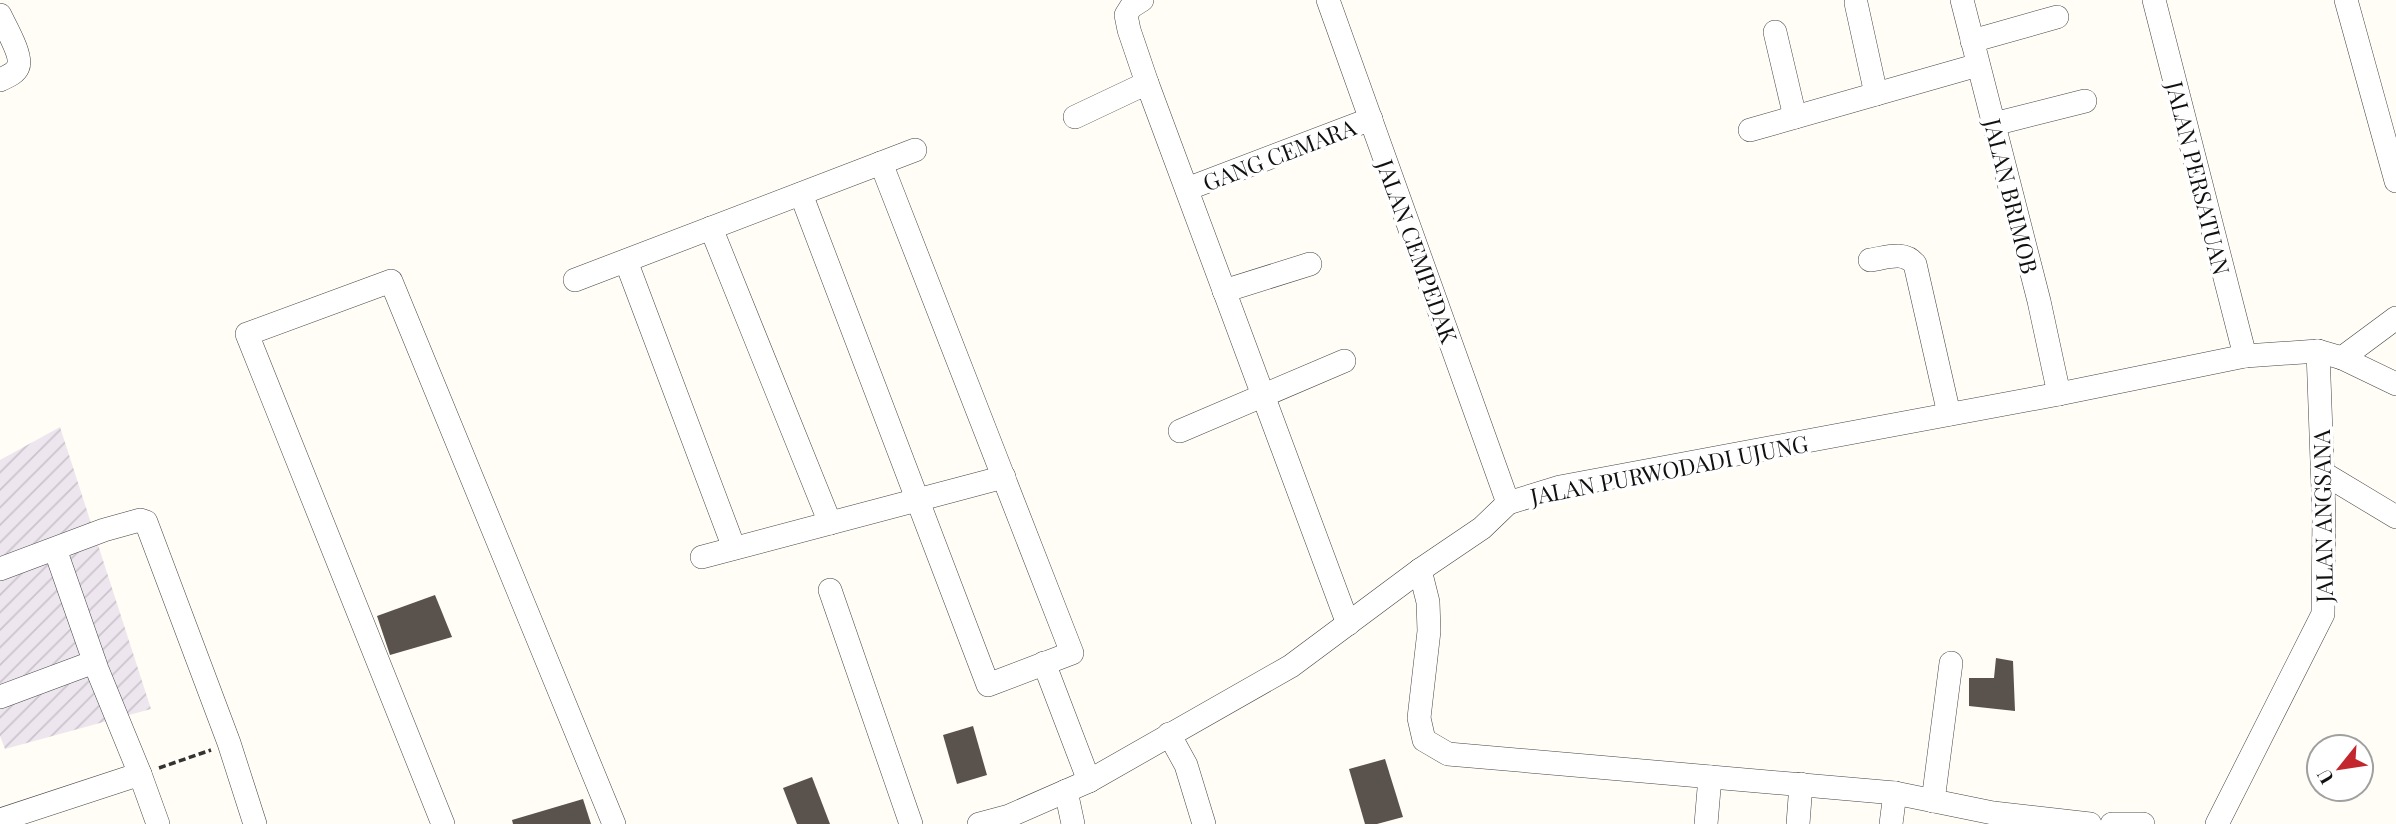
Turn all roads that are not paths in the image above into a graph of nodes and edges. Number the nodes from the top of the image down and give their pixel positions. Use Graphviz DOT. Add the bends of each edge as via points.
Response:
graph roads {
  1 [pos="1142,0"];
  2 [pos="1328,0"];
  3 [pos="1962,0"];
  4 [pos="2154,0"];
  5 [pos="2346,0"];
  6 [pos="1856,3"];
  7 [pos="0,15"];
  8 [pos="2057,17"];
  9 [pos="1775,32"];
  10 [pos="1972,41"];
  11 [pos="1978,65"];
  12 [pos="0,80"];
  13 [pos="1147,83"];
  14 [pos="1876,94"];
  15 [pos="2085,101"];
  16 [pos="1075,117"];
  17 [pos="1795,117"];
  18 [pos="1371,119"];
  19 [pos="1994,124"];
  20 [pos="1749,130"];
  21 [pos="915,150"];
  22 [pos="881,163"];
  23 [pos="2396,181"];
  24 [pos="1187,189"];
  25 [pos="801,194"];
  26 [pos="711,228"];
  27 [pos="1870,260"];
  28 [pos="626,261"];
  29 [pos="1310,264"];
  30 [pos="575,280"];
  31 [pos="1224,291"];
  32 [pos="2396,318"];
  33 [pos="2318,351"];
  34 [pos="2245,356"];
  35 [pos="2342,358"];
  36 [pos="1343,360"];
  37 [pos="2396,384"];
  38 [pos="2059,394"];
  39 [pos="1262,396"];
  40 [pos="1949,414"];
  41 [pos="1180,431"];
  42 [pos="2323,473"];
  43 [pos="1004,477"];
  44 [pos="917,500"];
  45 [pos="1507,503"];
  46 [pos="2396,517"];
  47 [pos="830,523"];
  48 [pos="734,548"];
  49 [pos="55,549"];
  50 [pos="702,557"];
  51 [pos="0,569"];
  52 [pos="1420,569"];
  53 [pos="830,590"];
  54 [pos="1348,624"];
  55 [pos="94,662"];
  56 [pos="1044,663"];
  57 [pos="1951,663"];
  58 [pos="0,697"];
  59 [pos="1169,734"];
  60 [pos="140,774"];
  61 [pos="1710,777"];
  62 [pos="1089,781"];
  63 [pos="1801,784"];
  64 [pos="1066,791"];
  65 [pos="1895,793"];
  66 [pos="1933,801"];
  67 [pos="3,818"];
  68 [pos="1993,818"];
  69 [pos="158,824"];
  70 [pos="255,824"];
  71 [pos="443,824"];
  72 [pos="614,824"];
  73 [pos="911,824"];
  74 [pos="979,824"];
  75 [pos="1073,824"];
  76 [pos="1204,824"];
  77 [pos="1706,824"];
  78 [pos="1798,824"];
  79 [pos="1892,824"];
  80 [pos="2090,824"];
  81 [pos="2112,824"];
  82 [pos="2143,824"];
  83 [pos="2217,824"];
  1 -- 13 [label="street" via="1126,15"];
  2 -- 18 [label="street, JALAN CEMPEDAK"];
  3 -- 10 [label="street, JALAN BRIMOB"];
  4 -- 34 [label="street, JALAN PERSATUAN"];
  5 -- 23 [label="street"];
  6 -- 14 [label="street"];
  7 -- 12 [label="street" via="19,61 18,68"];
  8 -- 10 [label="street"];
  9 -- 17 [label="street"];
  10 -- 11 [label="street, JALAN BRIMOB"];
  11 -- 14 [label="street"];
  11 -- 19 [label="street, JALAN BRIMOB"];
  13 -- 16 [label="street"];
  13 -- 24 [label="street"];
  14 -- 17 [label="street"];
  15 -- 19 [label="street"];
  17 -- 20 [label="street"];
  18 -- 24 [label="street, GANG CEMARA"];
  18 -- 45 [label="street, JALAN CEMPEDAK"];
  19 -- 38 [label="street, JALAN BRIMOB"];
  21 -- 22 [label="street"];
  22 -- 25 [label="street"];
  22 -- 43 [label="street"];
  24 -- 31 [label="street"];
  25 -- 26 [label="street"];
  25 -- 44 [label="street"];
  26 -- 28 [label="street"];
  26 -- 47 [label="street"];
  27 -- 40 [label="street" via="1903,255 1915,264"];
  28 -- 30 [label="street"];
  28 -- 48 [label="street"];
  29 -- 31 [label="street"];
  31 -- 39 [label="street"];
  32 -- 35 [label="street"];
  33 -- 34 [label="street, JALAN PURWODADI UJUNG"];
  33 -- 35 [label="street, JALAN PURWODADI UJUNG"];
  33 -- 42 [label="street, JALAN ANGSANA"];
  34 -- 38 [label="street, JALAN PURWODADI UJUNG"];
  35 -- 37 [label="street, JALAN PURWODADI UJUNG"];
  36 -- 39 [label="street"];
  38 -- 40 [label="street, JALAN PURWODADI UJUNG"];
  39 -- 41 [label="street"];
  39 -- 54 [label="street"];
  40 -- 45 [label="street, JALAN PURWODADI UJUNG" via="1560,487"];
  42 -- 46 [label="street"];
  42 -- 83 [label="street, JALAN ANGSANA" via="2323,614"];
  43 -- 44 [label="street"];
  43 -- 56 [label="street" via="1072,653"];
  44 -- 47 [label="street"];
  44 -- 56 [label="street" via="988,685"];
  45 -- 52 [label="street, JALAN PURWODADI UJUNG" via="1482,528"];
  47 -- 48 [label="street"];
  48 -- 50 [label="street"];
  49 -- 51 [label="street"];
  49 -- 55 [label="street"];
  49 -- 70 [label="street" via="140,520 146,522"];
  52 -- 54 [label="street, JALAN PURWODADI UJUNG"];
  52 -- 61 [label="street" via="1429,631 1419,718 1424,740 1448,754"];
  53 -- 73 [label="street"];
  54 -- 59 [label="street, JALAN PURWODADI UJUNG" via="1291,666"];
  55 -- 58 [label="street"];
  55 -- 60 [label="street"];
  56 -- 62 [label="street"];
  57 -- 66 [label="street"];
  59 -- 62 [label="street, JALAN PURWODADI UJUNG"];
  59 -- 76 [label="street" via="1186,765"];
  60 -- 67 [label="street"];
  60 -- 69 [label="street"];
  61 -- 63 [label="street"];
  61 -- 77 [label="street"];
  62 -- 64 [label="street, JALAN PURWODADI UJUNG"];
  63 -- 65 [label="street"];
  63 -- 78 [label="street"];
  64 -- 74 [label="street, JALAN PURWODADI UJUNG"];
  64 -- 75 [label="street"];
  65 -- 66 [label="street"];
  65 -- 79 [label="street"];
  66 -- 68 [label="street"];
  68 -- 80 [label="street"];
  71 -- 72 [label="street" via="247,334 391,281"];
  81 -- 82 [label="street"];
}
